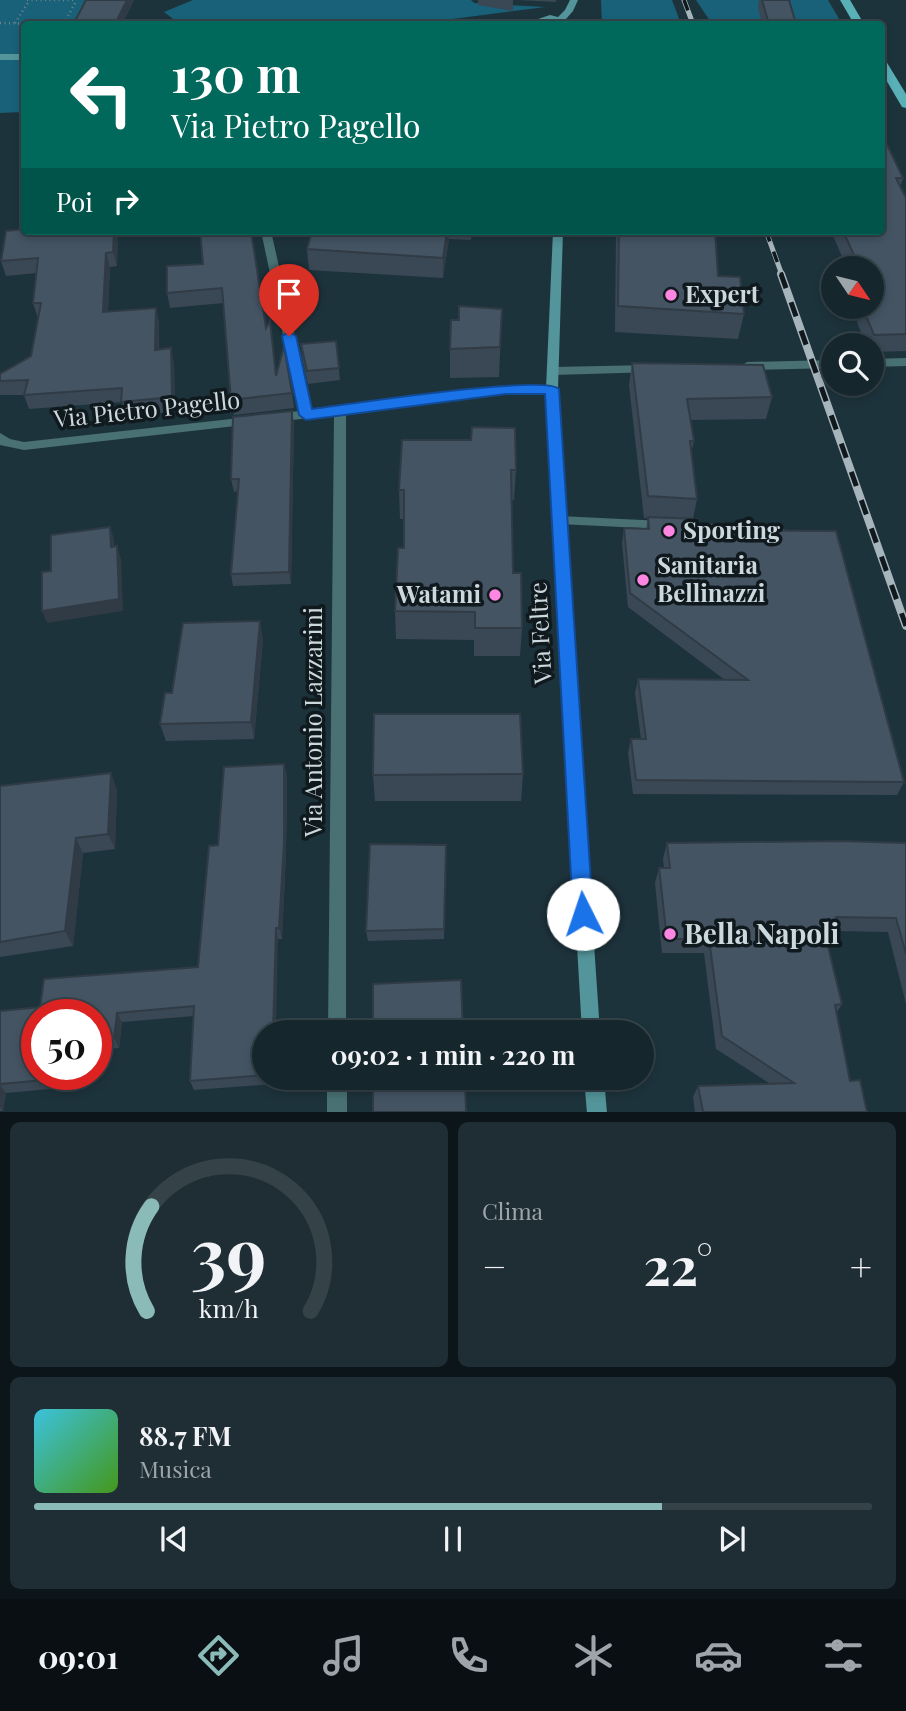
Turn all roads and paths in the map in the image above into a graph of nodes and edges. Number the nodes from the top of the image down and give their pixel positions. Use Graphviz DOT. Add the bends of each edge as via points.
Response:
graph roads {
  1 [pos="29,0"];
  2 [pos="574,0"];
  3 [pos="845,0"];
  4 [pos="76,1"];
  5 [pos="561,19"];
  6 [pos="66,21"];
  7 [pos="535,21"];
  8 [pos="567,21"];
  9 [pos="857,21"];
  10 [pos="0,23"];
  11 [pos="15,24"];
  12 [pos="21,24"];
  13 [pos="0,57"];
  14 [pos="21,57"];
  15 [pos="885,68"];
  16 [pos="906,104"];
  17 [pos="267,235"];
  18 [pos="558,235"];
  19 [pos="906,362"];
  20 [pos="884,363"];
  21 [pos="821,364"];
  22 [pos="730,367"];
  23 [pos="661,369"];
  24 [pos="553,371"];
  25 [pos="552,389"];
  26 [pos="340,411"];
  27 [pos="306,415"];
  28 [pos="0,437"];
  29 [pos="559,520"];
  30 [pos="801,533"];
  31 [pos="337,1020"];
  32 [pos="590,1020"];
  33 [pos="337,1090"];
  34 [pos="595,1090"];
  35 [pos="337,1112"];
  36 [pos="597,1112"];
  1 -- 4 [label="path"];
  1 -- 11 [label="path"];
  2 -- 5 [label="main road"];
  3 -- 9 [label="main road"];
  4 -- 6 [label="path"];
  5 -- 7 [label="main road"];
  5 -- 8 [label="main road"];
  10 -- 11 [label="path"];
  11 -- 12 [label="path"];
  13 -- 14 [label="main road"];
  15 -- 16 [label="main road"];
  17 -- 27 [label="street"];
  18 -- 24 [label="main road, Via Feltre"];
  19 -- 20 [label="street"];
  21 -- 22 [label="street"];
  23 -- 24 [label="street"];
  24 -- 25 [label="main road, Via Feltre"];
  25 -- 26 [label="street, Via Pietro Pagello" via="506,390"];
  25 -- 29 [label="main road, Via Feltre"];
  26 -- 27 [label="street, Via Pietro Pagello"];
  26 -- 31 [label="street, Via Antonio Lazzarini"];
  27 -- 28 [label="street, Via Pietro Pagello" via="24,446 6,443"];
  29 -- 30 [label="lane"];
  29 -- 32 [label="main road, Via Feltre"];
  33 -- 35 [label="street"];
  34 -- 36 [label="main road"];
}
